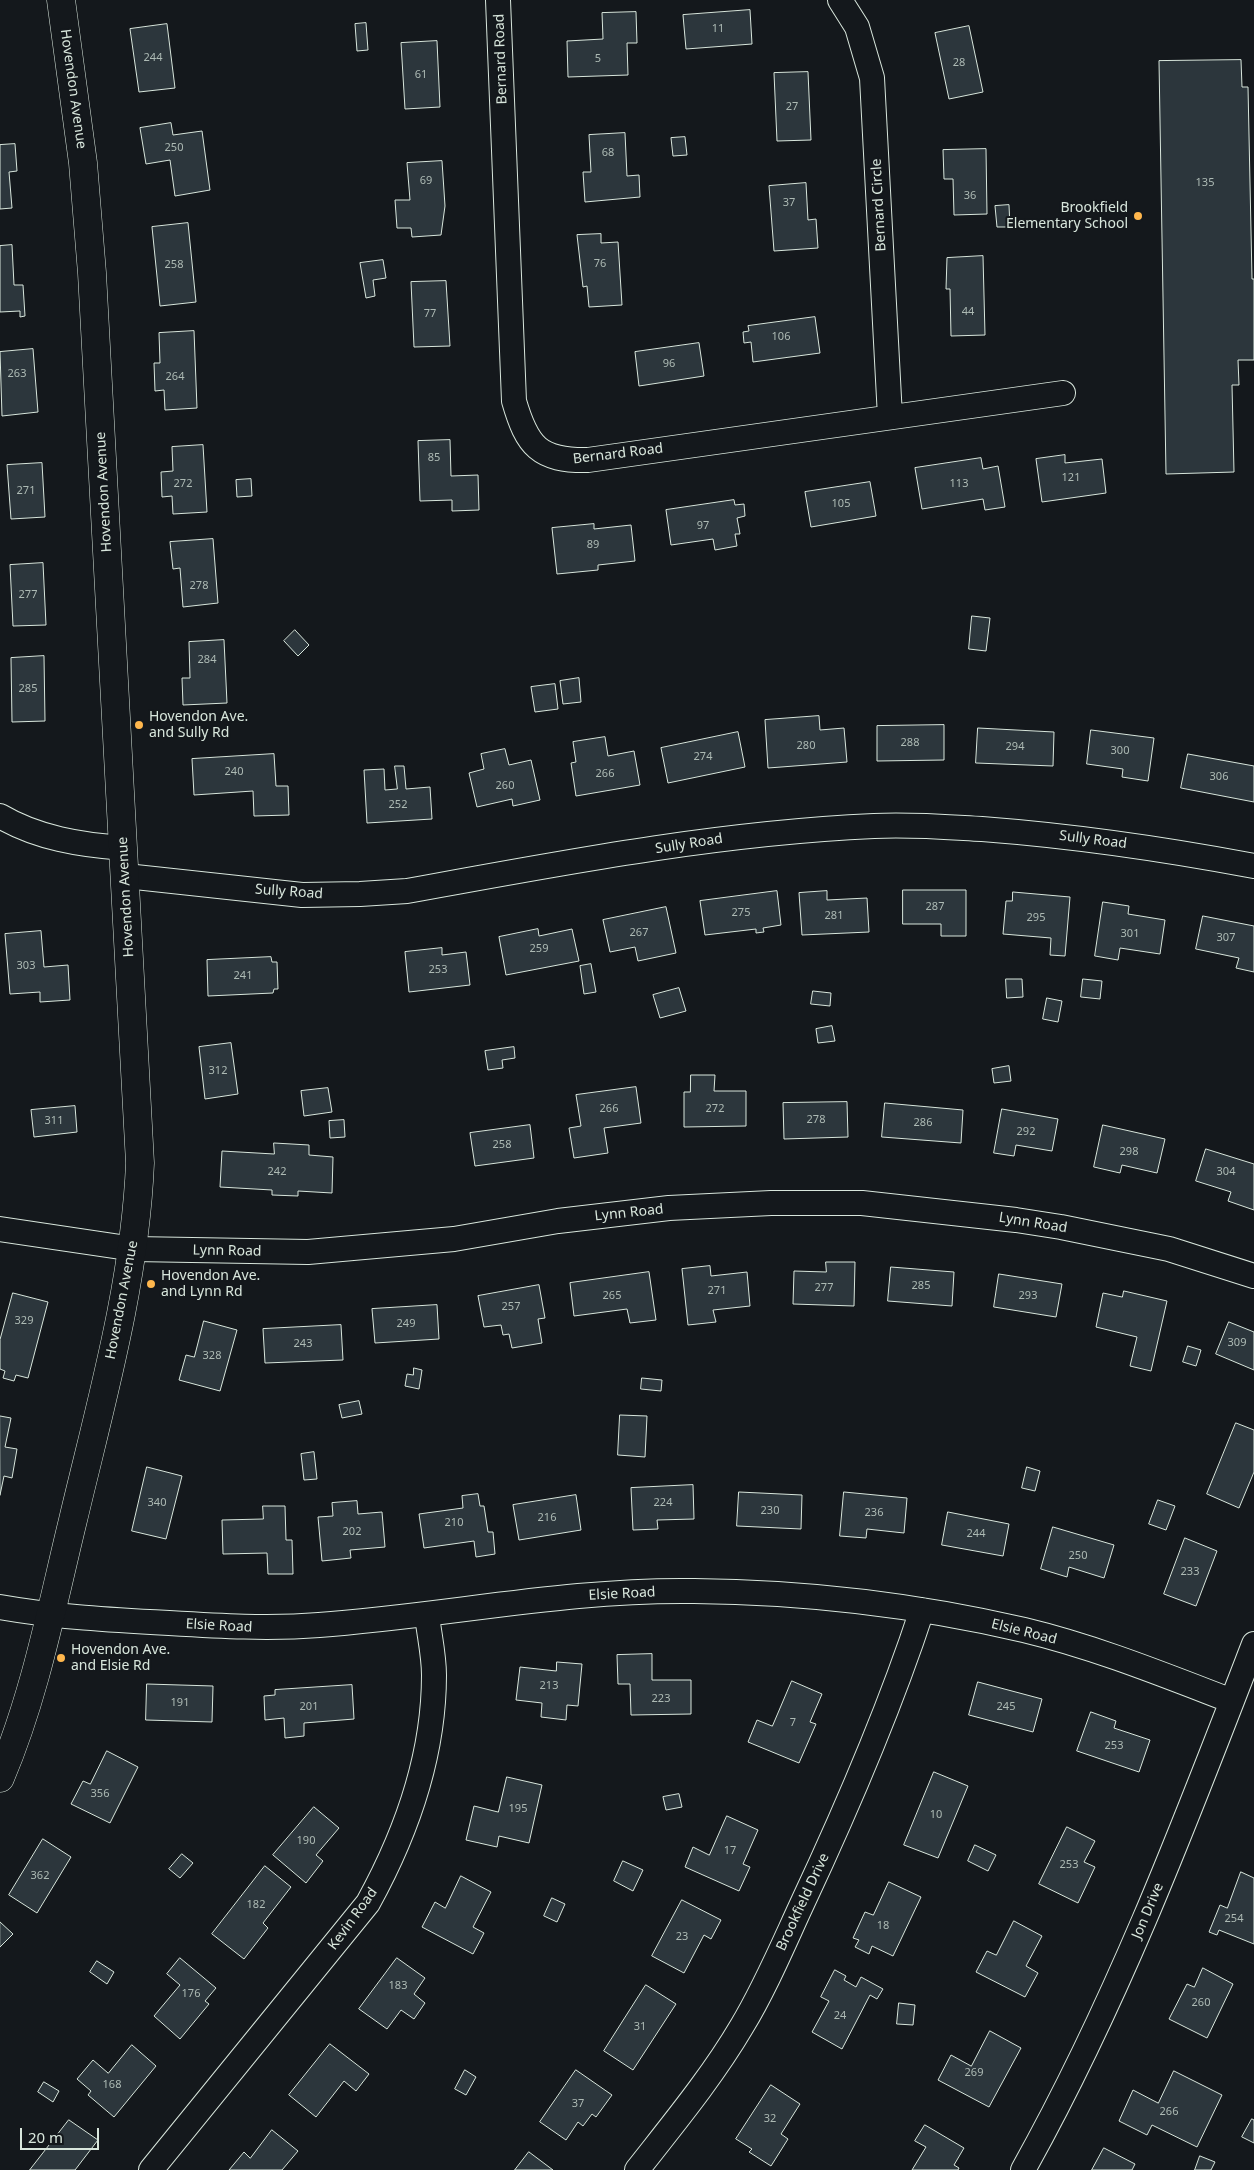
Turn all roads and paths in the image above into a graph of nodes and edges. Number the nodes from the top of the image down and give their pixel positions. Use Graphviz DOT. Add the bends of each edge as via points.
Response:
graph roads {
  1 [pos="61,0"];
  2 [pos="498,0"];
  3 [pos="840,0"];
  4 [pos="1063,393"];
  5 [pos="890,417"];
  6 [pos="0,816"];
  7 [pos="124,848"];
  8 [pos="1254,866"];
  9 [pos="126,876"];
  10 [pos="0,1228"];
  11 [pos="134,1249"];
  12 [pos="1254,1276"];
  13 [pos="0,1607"];
  14 [pos="922,1610"];
  15 [pos="427,1614"];
  16 [pos="49,1615"];
  17 [pos="1254,1644"];
  18 [pos="1232,1701"];
  19 [pos="0,1778"];
  20 [pos="151,2170"];
  21 [pos="637,2170"];
  22 [pos="1023,2170"];
  1 -- 7 [label="street, Hovendon Avenue" via="82,163 92,274"];
  2 -- 5 [label="street, Bernard Road" via="514,401 522,430 540,450 563,460 588,460"];
  3 -- 5 [label="street, Bernard Circle" via="857,27 872,78"];
  4 -- 5 [label="street, Bernard Road"];
  6 -- 7 [label="street" via="50,837"];
  7 -- 9 [label="street, Hovendon Avenue"];
  8 -- 9 [label="street, Sully Road" via="1156,848 1076,838 958,828 876,826 718,840 407,891 302,895"];
  9 -- 11 [label="street, Hovendon Avenue" via="140,1163"];
  10 -- 11 [label="street, Lynn Road"];
  11 -- 12 [label="street, Lynn Road" via="308,1252 454,1239 558,1220 669,1208 862,1203 1078,1230 1169,1249"];
  11 -- 16 [label="street, Hovendon Avenue"];
  13 -- 16 [label="street, Elsie Road"];
  14 -- 15 [label="street, Elsie Road" via="805,1595 692,1590 604,1594"];
  14 -- 18 [label="street, Elsie Road" via="1034,1633 1104,1654"];
  14 -- 21 [label="street, Brookfield Drive" via="901,1674 861,1774 763,1986 714,2068"];
  15 -- 16 [label="street, Elsie Road" via="262,1628"];
  15 -- 20 [label="street, Kevin Road" via="434,1675 429,1726 406,1824 388,1868 368,1903"];
  16 -- 19 [label="street, Hovendon Avenue" via="22,1718"];
  17 -- 18 [label="street, Jon Drive"];
  18 -- 22 [label="street, Jon Drive" via="1108,2004 1054,2115"];
}
